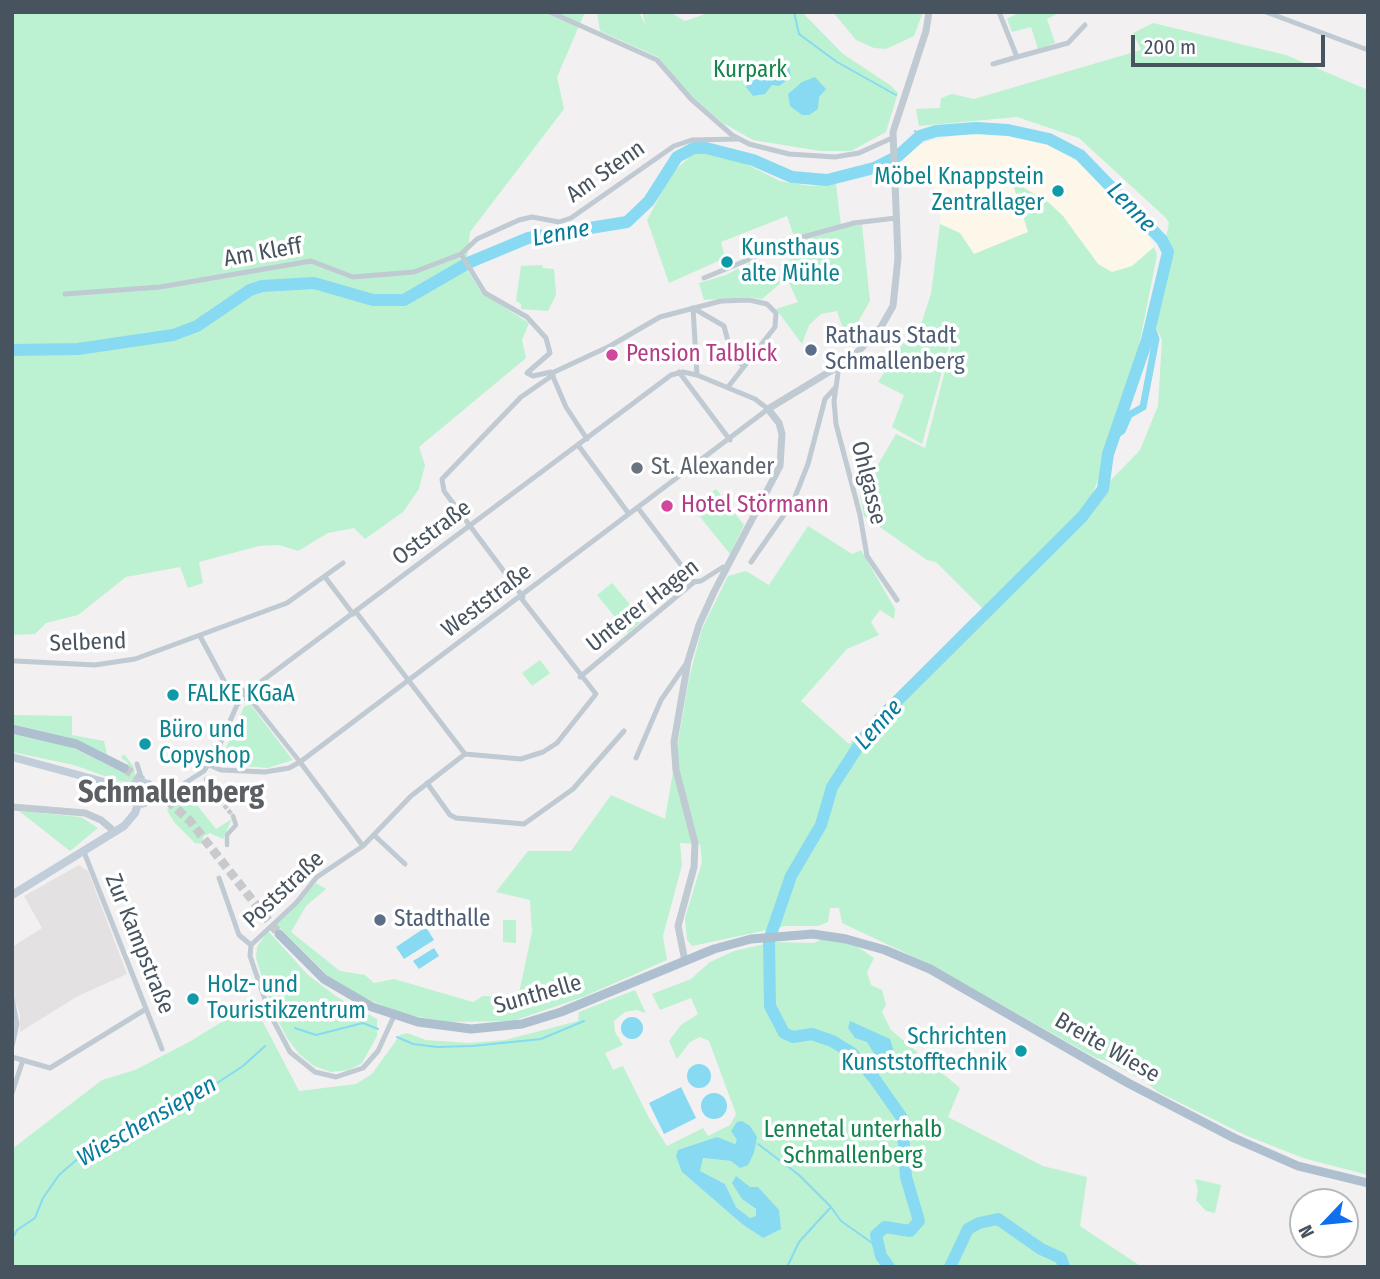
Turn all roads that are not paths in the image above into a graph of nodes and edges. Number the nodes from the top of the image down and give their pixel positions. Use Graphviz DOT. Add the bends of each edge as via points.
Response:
graph roads {
  1 [pos="550,12"];
  2 [pos="929,12"];
  3 [pos="999,12"];
  4 [pos="1266,12"];
  5 [pos="1086,25"];
  6 [pos="1368,50"];
  7 [pos="1017,57"];
  8 [pos="993,64"];
  9 [pos="738,139"];
  10 [pos="892,141"];
  11 [pos="897,219"];
  12 [pos="463,256"];
  13 [pos="704,278"];
  14 [pos="65,294"];
  15 [pos="693,308"];
  16 [pos="743,366"];
  17 [pos="839,366"];
  18 [pos="679,372"];
  19 [pos="552,374"];
  20 [pos="697,375"];
  21 [pos="728,387"];
  22 [pos="836,387"];
  23 [pos="768,409"];
  24 [pos="587,439"];
  25 [pos="730,440"];
  26 [pos="578,445"];
  27 [pos="638,508"];
  28 [pos="629,514"];
  29 [pos="470,527"];
  30 [pos="751,562"];
  31 [pos="343,563"];
  32 [pos="727,569"];
  33 [pos="326,578"];
  34 [pos="694,582"];
  35 [pos="522,597"];
  36 [pos="897,600"];
  37 [pos="355,613"];
  38 [pos="200,636"];
  39 [pos="15,661"];
  40 [pos="688,661"];
  41 [pos="580,677"];
  42 [pos="409,681"];
  43 [pos="244,692"];
  44 [pos="237,705"];
  45 [pos="12,729"];
  46 [pos="625,731"];
  47 [pos="465,754"];
  48 [pos="12,757"];
  49 [pos="636,758"];
  50 [pos="300,762"];
  51 [pos="137,764"];
  52 [pos="209,765"];
  53 [pos="124,768"];
  54 [pos="206,779"];
  55 [pos="143,783"];
  56 [pos="427,783"];
  57 [pos="130,789"];
  58 [pos="150,793"];
  59 [pos="216,795"];
  60 [pos="138,804"];
  61 [pos="12,807"];
  62 [pos="233,816"];
  63 [pos="115,832"];
  64 [pos="374,835"];
  65 [pos="227,845"];
  66 [pos="363,846"];
  67 [pos="84,852"];
  68 [pos="405,864"];
  69 [pos="219,878"];
  70 [pos="12,895"];
  71 [pos="279,934"];
  72 [pos="730,944"];
  73 [pos="251,945"];
  74 [pos="685,961"];
  75 [pos="12,998"];
  76 [pos="146,1009"];
  77 [pos="394,1016"];
  78 [pos="12,1046"];
  79 [pos="162,1049"];
  80 [pos="12,1057"];
  81 [pos="23,1060"];
  82 [pos="12,1093"];
  83 [pos="1368,1183"];
  1 -- 9 [label="street, Am Stenn" via="657,60 691,99"];
  2 -- 10 [label="street"];
  3 -- 7 [label="street"];
  4 -- 6 [label="street"];
  5 -- 7 [label="street" via="1068,43"];
  7 -- 8 [label="street"];
  9 -- 10 [label="street, Am Stenn" via="769,151 835,157"];
  9 -- 12 [label="street, Am Stenn" via="692,140 674,146 570,218 559,222 527,218 477,239"];
  10 -- 11 [label="street"];
  11 -- 13 [label="street" via="854,223 803,237"];
  11 -- 17 [label="street" via="898,280 891,312 869,341"];
  12 -- 14 [label="street, Am Kleff" via="396,276 354,277 311,261 160,287"];
  12 -- 19 [label="street" via="485,293 527,317 546,338 550,353 528,370 529,376"];
  15 -- 16 [label="street" via="724,326 731,353"];
  15 -- 16 [label="street" via="721,301 758,301 774,309 775,327"];
  15 -- 19 [label="street" via="654,319"];
  15 -- 20 [label="street"];
  16 -- 21 [label="street"];
  17 -- 22 [label="street, Ohlgasse"];
  17 -- 23 [label="street"];
  18 -- 20 [label="street"];
  18 -- 24 [label="street, Oststraße"];
  18 -- 25 [label="street"];
  19 -- 24 [label="street"];
  19 -- 29 [label="street" via="521,397 444,475 444,491"];
  20 -- 21 [label="street"];
  21 -- 23 [label="street"];
  22 -- 30 [label="street" via="825,399 796,495"];
  22 -- 36 [label="street, Ohlgasse" via="837,430 867,556"];
  23 -- 25 [label="street, Weststraße"];
  23 -- 32 [label="street" via="782,434 780,466"];
  24 -- 26 [label="street, Oststraße"];
  25 -- 27 [label="street, Weststraße"];
  26 -- 28 [label="street"];
  26 -- 29 [label="street, Oststraße"];
  27 -- 28 [label="street, Weststraße"];
  27 -- 34 [label="street"];
  28 -- 35 [label="street, Weststraße"];
  29 -- 35 [label="street"];
  29 -- 37 [label="street, Oststraße"];
  31 -- 33 [label="street, Selbend"];
  32 -- 34 [label="street, Unterer Hagen"];
  32 -- 40 [label="street" via="699,625"];
  33 -- 37 [label="street"];
  33 -- 38 [label="street, Selbend" via="287,603"];
  34 -- 41 [label="street, Unterer Hagen"];
  35 -- 41 [label="street"];
  35 -- 42 [label="street, Weststraße"];
  37 -- 42 [label="street"];
  37 -- 43 [label="street, Oststraße"];
  38 -- 39 [label="street, Selbend" via="135,659 95,665"];
  38 -- 44 [label="street"];
  40 -- 49 [label="street" via="664,694"];
  40 -- 74 [label="street" via="674,742 695,843 694,867 678,926"];
  41 -- 47 [label="street" via="596,696 548,750 520,759"];
  42 -- 47 [label="street"];
  42 -- 50 [label="street, Weststraße"];
  43 -- 44 [label="street, Oststraße"];
  43 -- 50 [label="street"];
  44 -- 52 [label="street, Oststraße"];
  45 -- 53 [label="main road" via="76,744"];
  46 -- 56 [label="street" via="573,789 524,824 456,818"];
  47 -- 56 [label="street, Poststraße"];
  48 -- 57 [label="main road"];
  50 -- 52 [label="street, Weststraße" via="265,772"];
  50 -- 66 [label="street"];
  51 -- 55 [label="street"];
  52 -- 58 [label="street, Oststraße" via="186,784"];
  54 -- 59 [label="street"];
  55 -- 57 [label="main road"];
  55 -- 58 [label="main road"];
  56 -- 64 [label="street, Poststraße"];
  57 -- 60 [label="main road" via="130,798"];
  58 -- 60 [label="main road" via="148,800"];
  60 -- 63 [label="main road" via="129,822"];
  61 -- 63 [label="street" via="85,813"];
  62 -- 65 [label="street" via="236,825 227,835"];
  63 -- 67 [label="main road"];
  64 -- 66 [label="street, Poststraße"];
  64 -- 68 [label="street"];
  66 -- 73 [label="street, Poststraße" via="317,877"];
  67 -- 70 [label="main road"];
  67 -- 76 [label="street, Zur Kampstraße"];
  69 -- 73 [label="street, Poststraße" via="240,937"];
  71 -- 77 [label="main road, Sunthelle" via="324,979"];
  72 -- 74 [label="main road, Sunthelle"];
  72 -- 83 [label="main road, Breite Wiese" via="813,934 886,950 930,969 1234,1138 1298,1166"];
  73 -- 77 [label="street, Poststraße" via="250,956 266,1005 295,1057 308,1069 330,1077 349,1075 369,1063"];
  74 -- 77 [label="main road, Sunthelle" via="561,1013 514,1025 458,1028"];
  75 -- 78 [label="street" via="18,1024"];
  76 -- 79 [label="street, Zur Kampstraße"];
  76 -- 81 [label="street" via="50,1068"];
  80 -- 81 [label="street"];
  81 -- 82 [label="street"];
}
